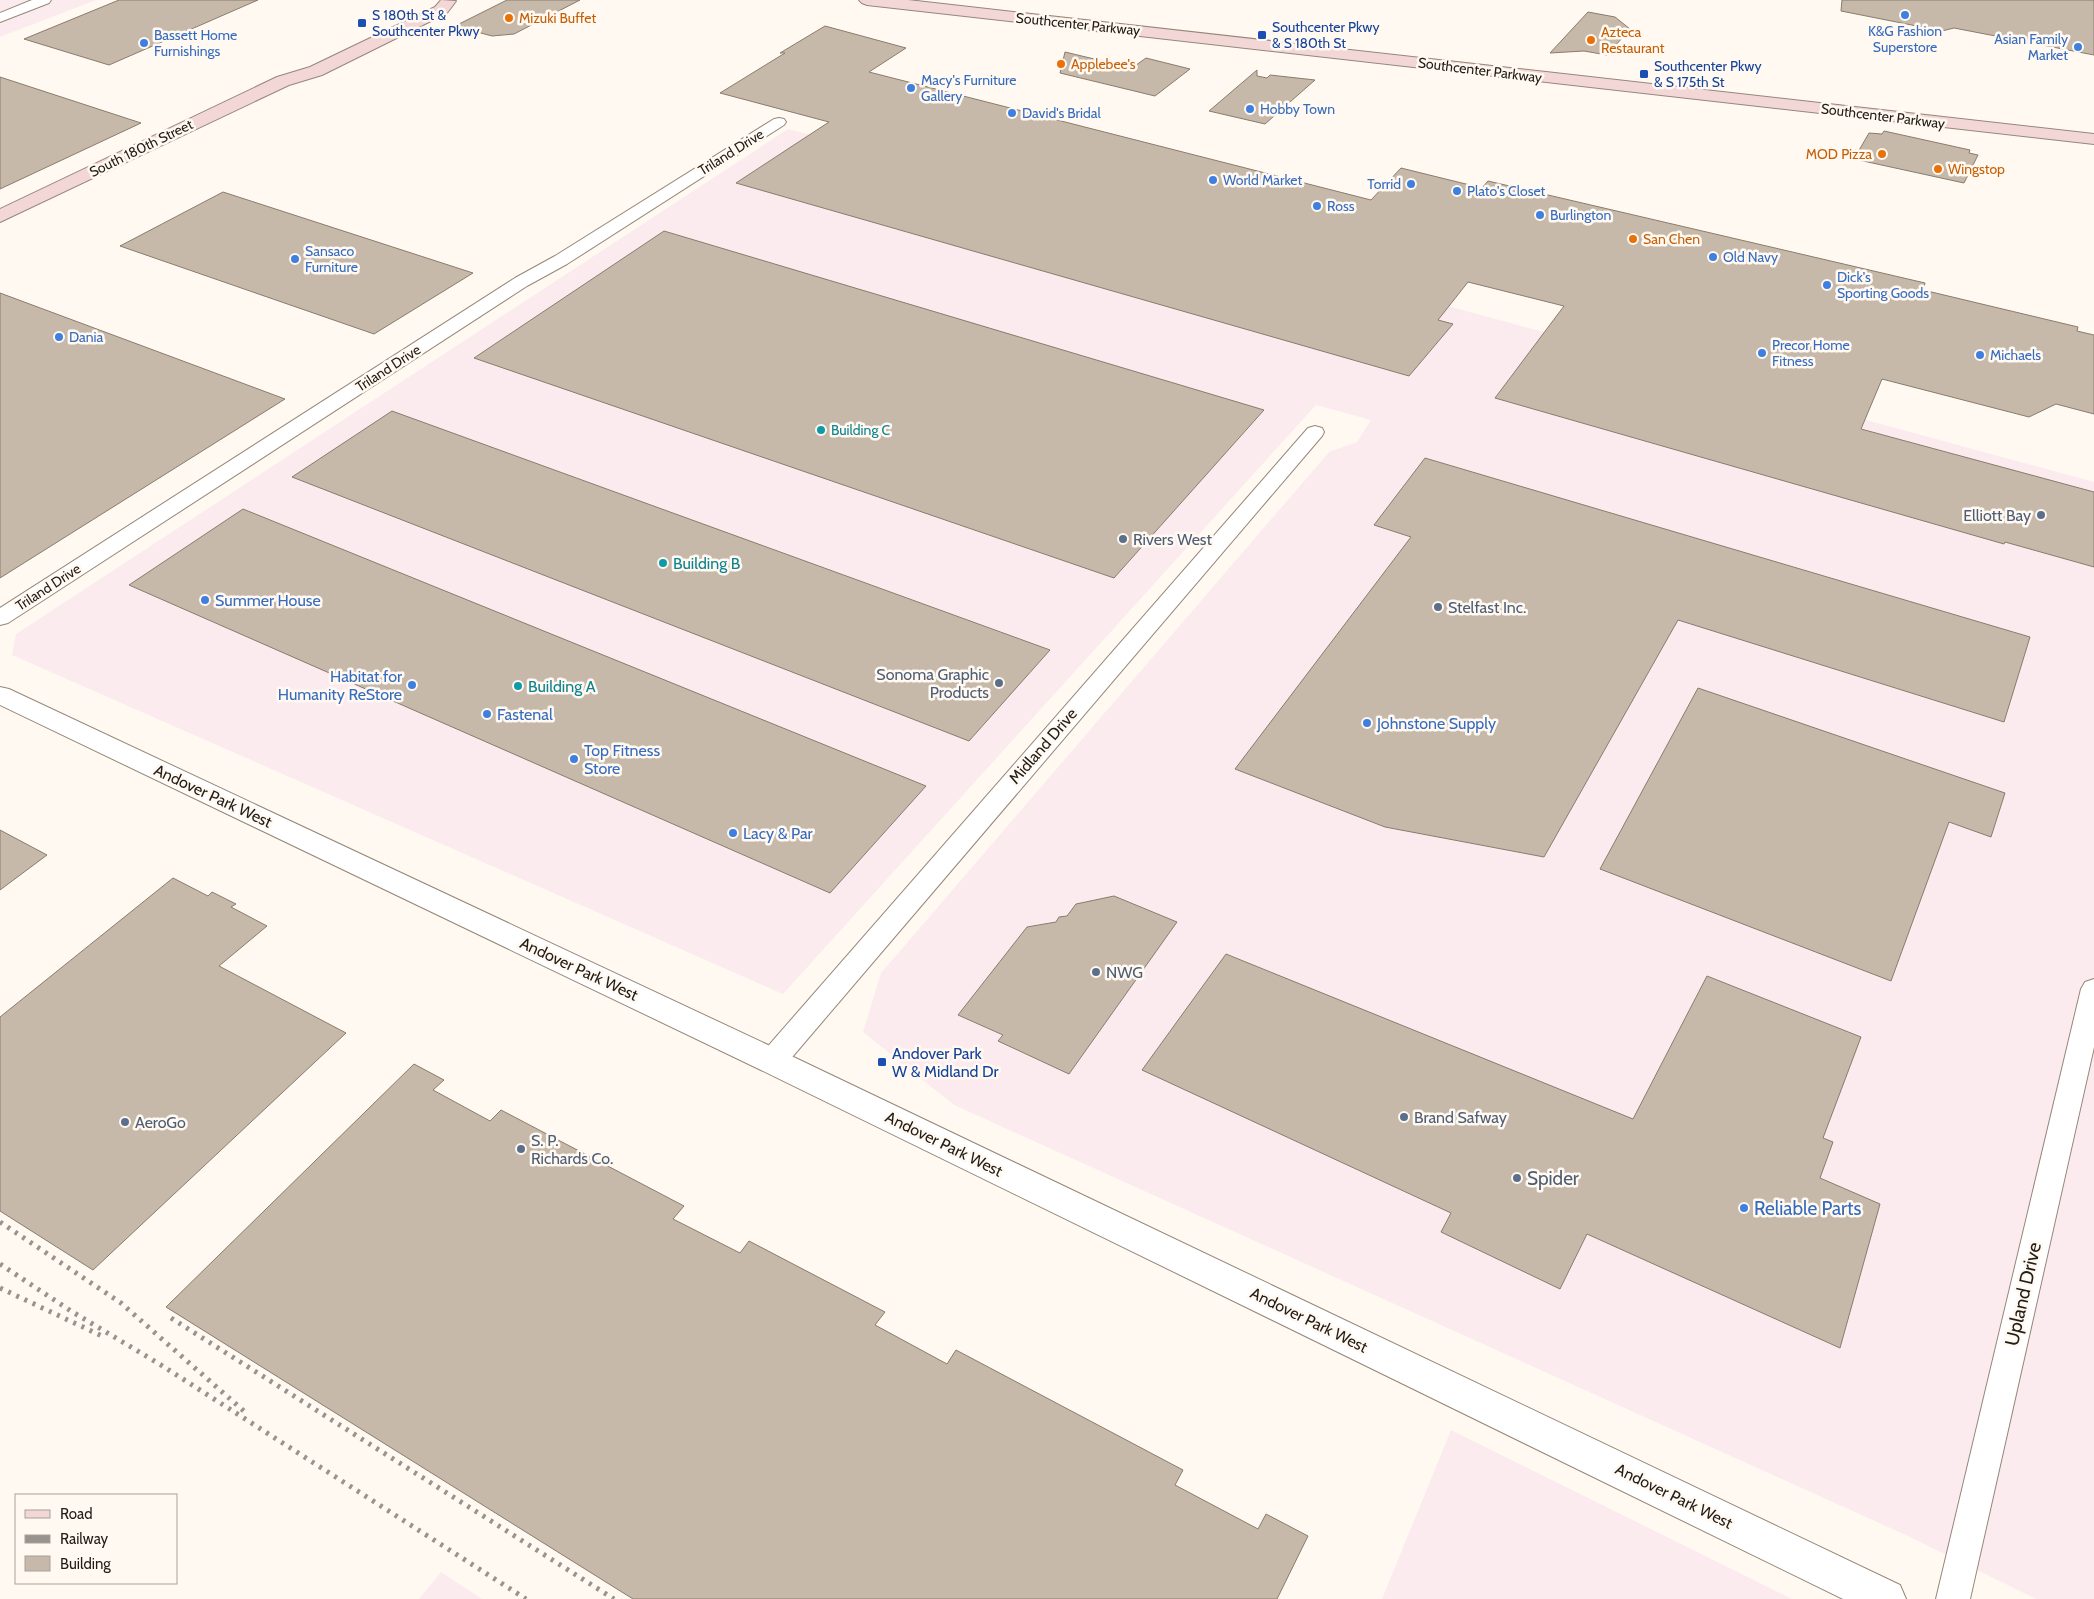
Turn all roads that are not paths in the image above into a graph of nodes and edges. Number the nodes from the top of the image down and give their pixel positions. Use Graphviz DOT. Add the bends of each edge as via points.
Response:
graph roads {
  1 [pos="44,0"];
  2 [pos="449,0"];
  3 [pos="867,0"];
  4 [pos="0,18"];
  5 [pos="779,122"];
  6 [pos="2094,139"];
  7 [pos="0,216"];
  8 [pos="1315,432"];
  9 [pos="0,618"];
  10 [pos="0,695"];
  11 [pos="2094,989"];
  12 [pos="772,1061"];
  13 [pos="1886,1599"];
  14 [pos="1953,1599"];
  1 -- 4 [label="street"];
  2 -- 7 [label="main road, South 180th Street" via="425,6 296,67 283,81"];
  3 -- 6 [label="main road, Southcenter Parkway"];
  5 -- 9 [label="street, Triland Drive" via="521,282"];
  8 -- 12 [label="street, Midland Drive"];
  10 -- 12 [label="street, Andover Park West"];
  11 -- 14 [label="street, Upland Drive"];
  12 -- 13 [label="street, Andover Park West"];
}
